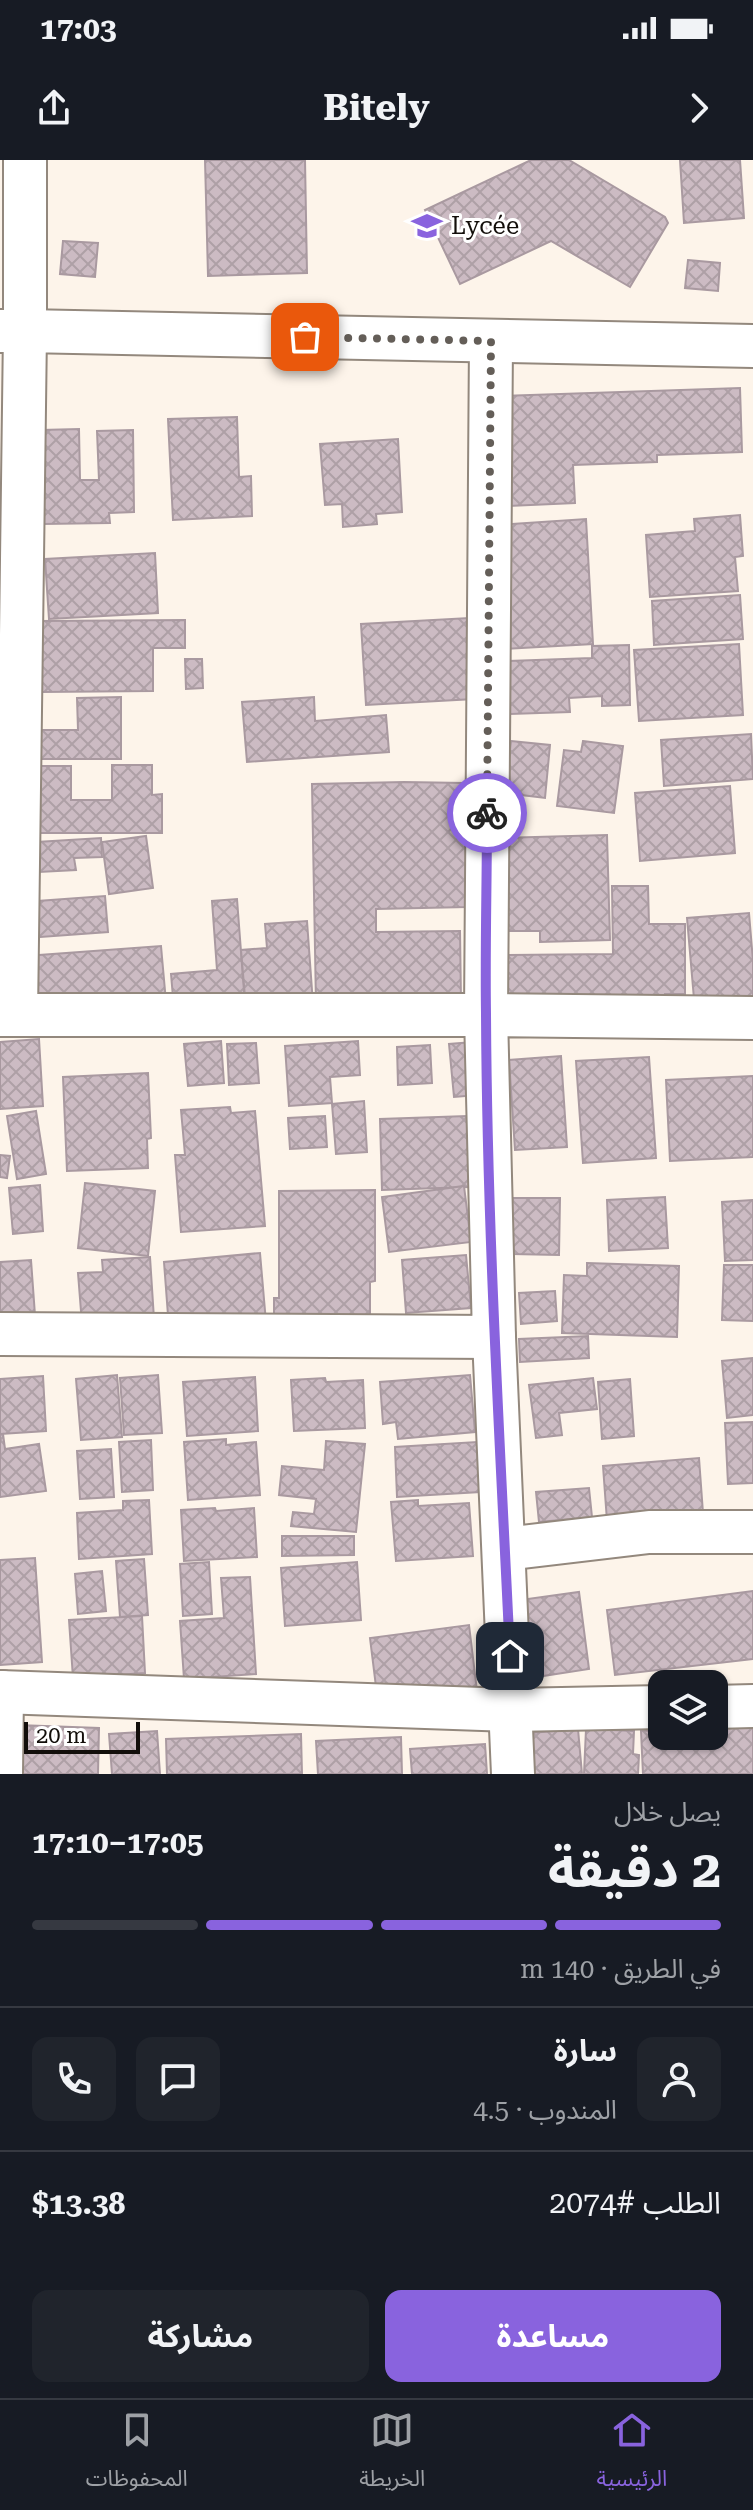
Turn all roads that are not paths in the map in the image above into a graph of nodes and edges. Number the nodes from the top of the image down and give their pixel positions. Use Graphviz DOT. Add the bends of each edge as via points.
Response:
graph roads {
  1 [pos="25,160"];
  2 [pos="13,331"];
  3 [pos="491,341"];
  4 [pos="753,346"];
  5 [pos="8,1015"];
  6 [pos="486,1015"];
  7 [pos="753,1018"];
  8 [pos="0,1334"];
  9 [pos="494,1337"];
  10 [pos="753,1532"];
  11 [pos="505,1549"];
  12 [pos="1,1692"];
  13 [pos="753,1706"];
  14 [pos="648,1707"];
  15 [pos="728,1707"];
  16 [pos="512,1710"];
  17 [pos="1,1774"];
  18 [pos="513,1774"];
  1 -- 2 [label="street"];
  2 -- 3 [label="street"];
  2 -- 5 [label="street"];
  3 -- 4 [label="street"];
  3 -- 6 [label="street"];
  5 -- 6 [label="street"];
  6 -- 7 [label="street"];
  6 -- 9 [label="street"];
  8 -- 9 [label="street"];
  9 -- 11 [label="street"];
  10 -- 11 [label="street" via="649,1532"];
  11 -- 16 [label="street"];
  12 -- 16 [label="street"];
  12 -- 17 [label="street"];
  13 -- 15 [label="street"];
  14 -- 16 [label="street"];
  16 -- 18 [label="street"];
}
